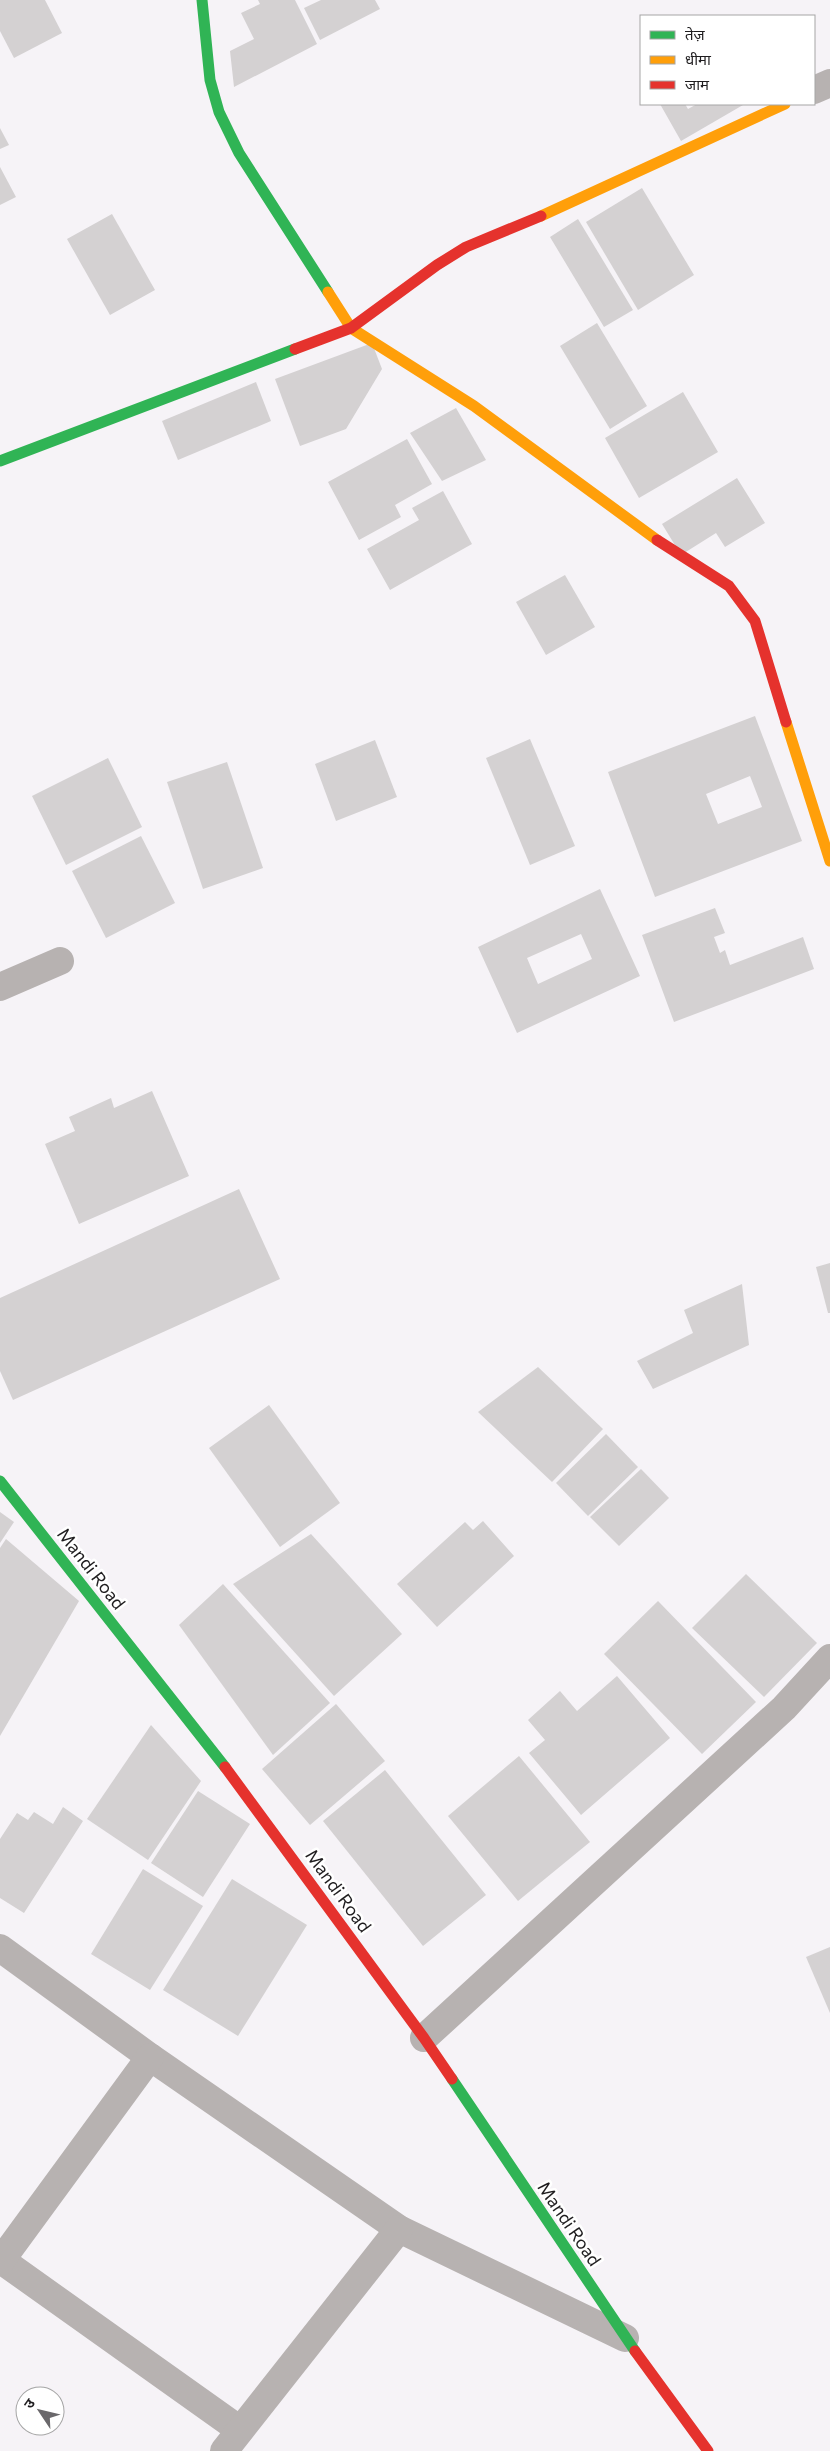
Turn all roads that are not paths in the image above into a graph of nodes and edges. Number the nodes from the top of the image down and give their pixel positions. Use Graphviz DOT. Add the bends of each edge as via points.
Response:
graph roads {
  1 [pos="202,0"];
  2 [pos="830,83"];
  3 [pos="815,90"];
  4 [pos="783,105"];
  5 [pos="352,328"];
  6 [pos="0,461"];
  7 [pos="830,861"];
  8 [pos="60,961"];
  9 [pos="0,987"];
  10 [pos="0,1481"];
  11 [pos="830,1658"];
  12 [pos="0,1948"];
  13 [pos="424,2038"];
  14 [pos="150,2057"];
  15 [pos="399,2229"];
  16 [pos="1,2261"];
  17 [pos="625,2338"];
  18 [pos="232,2441"];
  19 [pos="708,2451"];
  1 -- 5 [label="street" via="210,80 219,112 239,153"];
  2 -- 3 [label="street"];
  4 -- 5 [label="street" via="571,204 466,247"];
  5 -- 6 [label="street"];
  5 -- 7 [label="street" via="474,406 663,544 729,586 755,621"];
  8 -- 9 [label="street"];
  10 -- 13 [label="street, Mandi Road" via="258,1810"];
  11 -- 13 [label="street" via="784,1708"];
  12 -- 14 [label="street"];
  13 -- 17 [label="street, Mandi Road"];
  14 -- 15 [label="street"];
  14 -- 16 [label="street"];
  15 -- 17 [label="street"];
  15 -- 18 [label="street"];
  16 -- 18 [label="street"];
  17 -- 19 [label="street, Mandi Road"];
}
